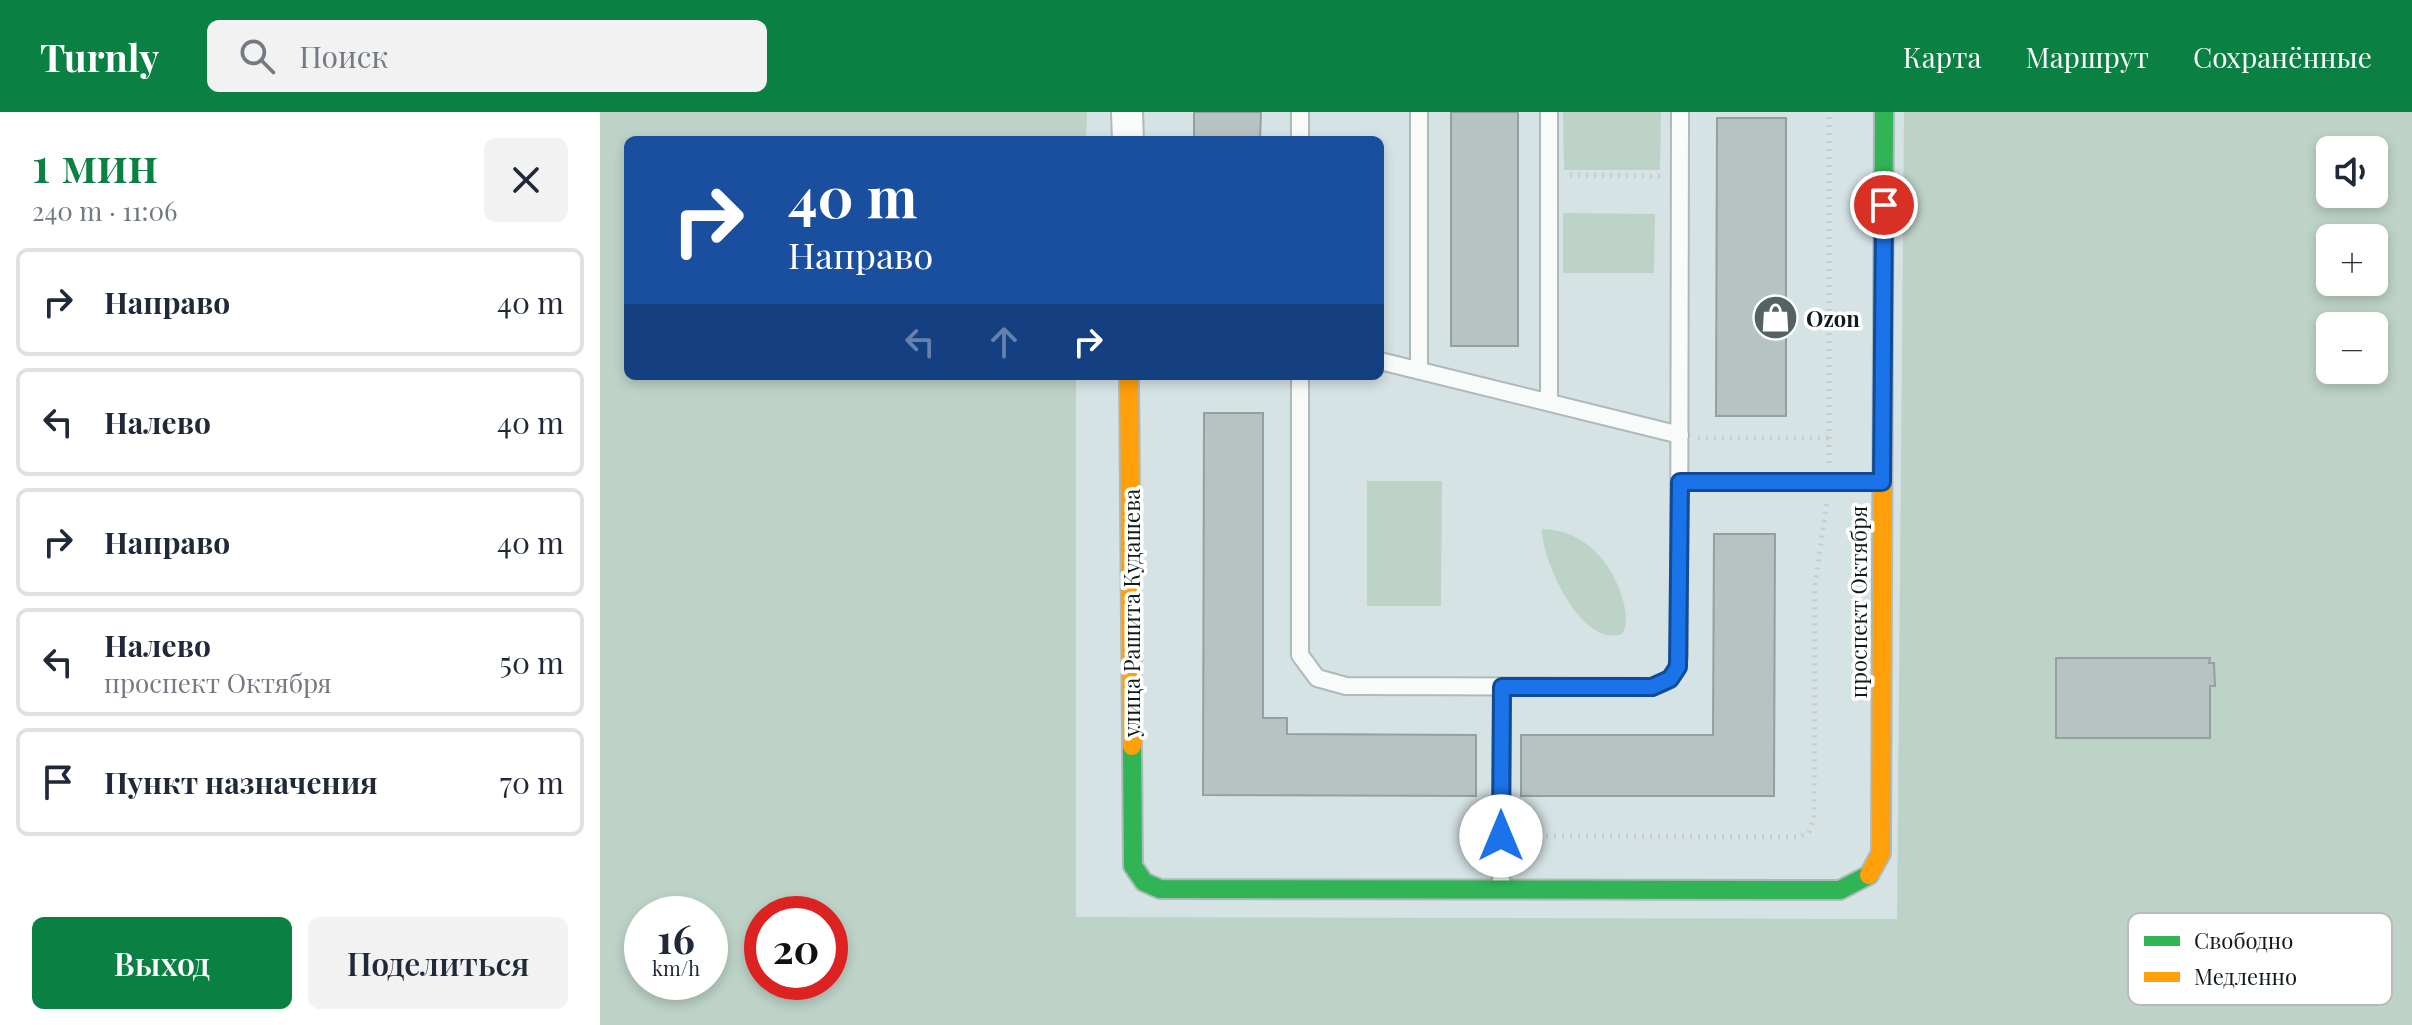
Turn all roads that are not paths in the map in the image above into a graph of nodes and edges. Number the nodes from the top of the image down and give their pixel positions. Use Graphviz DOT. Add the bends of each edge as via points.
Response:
graph roads {
  1 [pos="1127,112"];
  2 [pos="1300,112"];
  3 [pos="1419,112"];
  4 [pos="1549,112"];
  5 [pos="1680,112"];
  6 [pos="1884,112"];
  7 [pos="1128,136"];
  8 [pos="1300,136"];
  9 [pos="1384,362"];
  10 [pos="1419,370"];
  11 [pos="1129,380"];
  12 [pos="1300,380"];
  13 [pos="1549,400"];
  14 [pos="1680,436"];
  15 [pos="1680,482"];
  16 [pos="1882,482"];
  17 [pos="1502,687"];
  18 [pos="1501,890"];
  1 -- 7 [label="street"];
  2 -- 8 [label="lane"];
  3 -- 10 [label="lane"];
  4 -- 13 [label="lane"];
  5 -- 14 [label="lane"];
  6 -- 16 [label="street, проспект Октября"];
  9 -- 10 [label="lane"];
  10 -- 13 [label="lane"];
  11 -- 18 [label="street, улица Рашита Кудашева" via="1133,850 1138,876 1160,889"];
  12 -- 17 [label="lane" via="1300,655 1307,668 1328,684 1346,686"];
  13 -- 14 [label="lane"];
  14 -- 15 [label="lane"];
  15 -- 16 [label="lane"];
  15 -- 17 [label="lane" via="1679,656 1670,679 1652,687"];
  16 -- 18 [label="street, проспект Октября" via="1881,853 1867,878 1840,890"];
  17 -- 18 [label="lane"];
}
